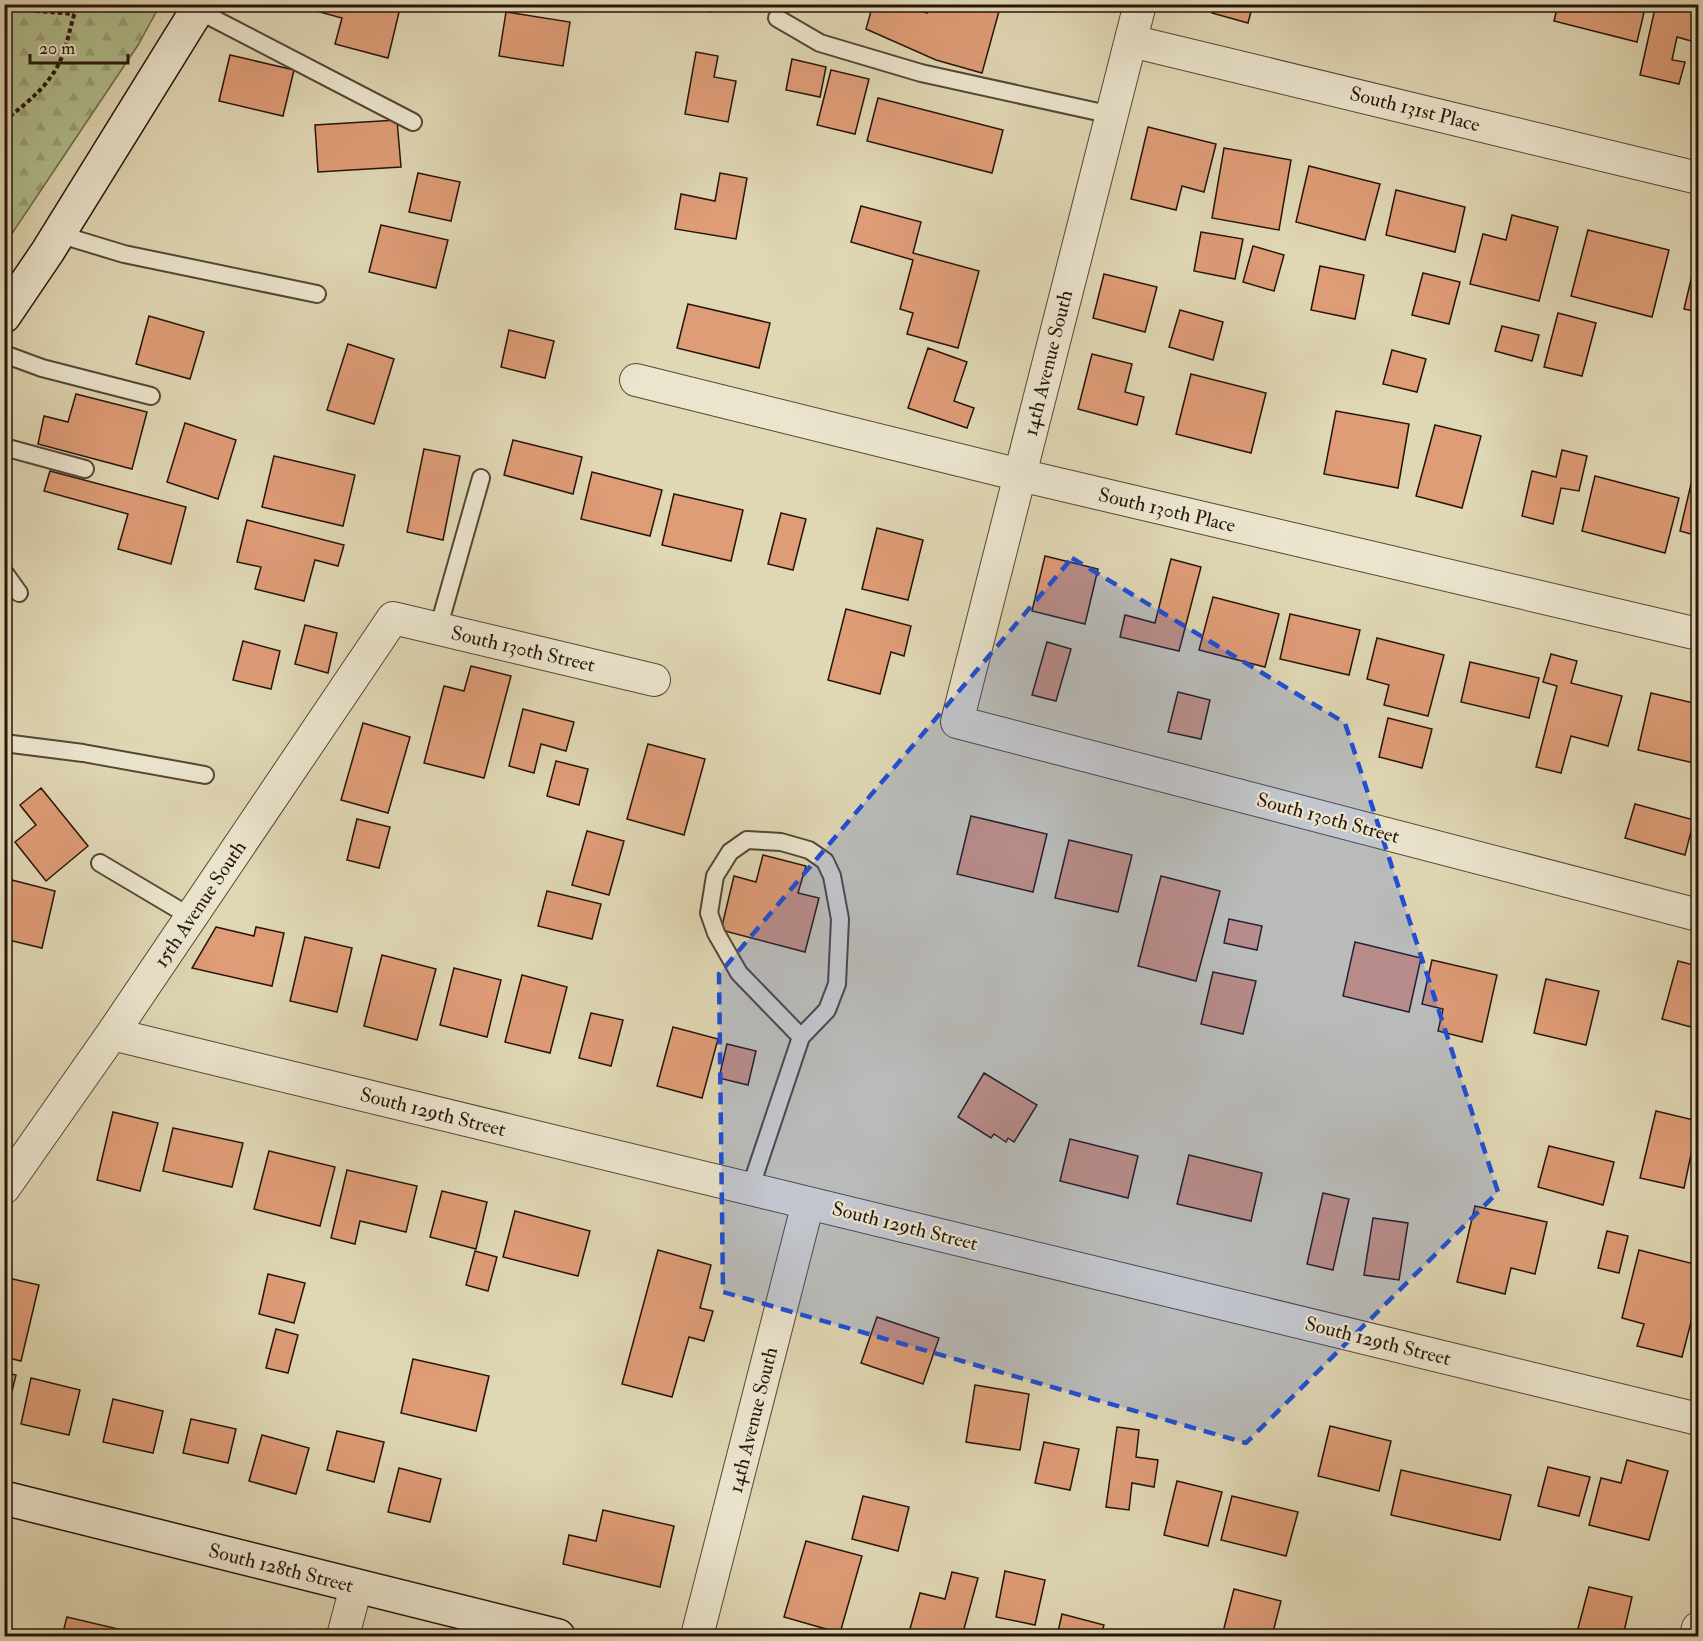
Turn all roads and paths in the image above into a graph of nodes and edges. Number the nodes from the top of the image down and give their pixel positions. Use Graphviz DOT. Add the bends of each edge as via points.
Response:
graph roads {
  1 [pos="14,4"];
  2 [pos="78,4"];
  3 [pos="1140,4"];
  4 [pos="199,7"];
  5 [pos="74,14"];
  6 [pos="777,18"];
  7 [pos="1131,40"];
  8 [pos="1112,115"];
  9 [pos="4,121"];
  10 [pos="413,122"];
  11 [pos="1698,178"];
  12 [pos="58,234"];
  13 [pos="316,294"];
  14 [pos="4,316"];
  15 [pos="4,354"];
  16 [pos="636,380"];
  17 [pos="151,396"];
  18 [pos="4,447"];
  19 [pos="85,469"];
  20 [pos="1020,475"];
  21 [pos="481,478"];
  22 [pos="4,572"];
  23 [pos="19,593"];
  24 [pos="393,618"];
  25 [pos="438,628"];
  26 [pos="1698,634"];
  27 [pos="654,680"];
  28 [pos="957,722"];
  29 [pos="4,743"];
  30 [pos="205,775"];
  31 [pos="100,863"];
  32 [pos="1698,915"];
  33 [pos="191,917"];
  34 [pos="112,1034"];
  35 [pos="801,1037"];
  36 [pos="4,1188"];
  37 [pos="750,1189"];
  38 [pos="808,1203"];
  39 [pos="1698,1419"];
  40 [pos="4,1498"];
  41 [pos="356,1587"];
  42 [pos="1698,1628"];
  43 [pos="343,1636"];
  44 [pos="558,1636"];
  45 [pos="698,1636"];
  46 [pos="1696,1636"];
  1 -- 5 [label="path" via="37,11"];
  2 -- 5 [label="path"];
  3 -- 7 [label="street, 14th Avenue South"];
  4 -- 10 [label="lane"];
  4 -- 12 [label="main road"];
  5 -- 9 [label="path" via="63,55 52,77"];
  6 -- 8 [label="lane" via="820,43 921,73"];
  7 -- 8 [label="street, 14th Avenue South"];
  7 -- 11 [label="street, South 131st Place"];
  8 -- 20 [label="street, 14th Avenue South"];
  12 -- 13 [label="lane" via="124,254"];
  12 -- 14 [label="main road"];
  15 -- 17 [label="lane" via="42,368"];
  16 -- 20 [label="street, South 130th Place"];
  18 -- 19 [label="lane"];
  20 -- 26 [label="street, South 130th Place"];
  20 -- 28 [label="street, 14th Avenue South"];
  21 -- 25 [label="lane"];
  22 -- 23 [label="lane"];
  24 -- 25 [label="street, South 130th Street"];
  24 -- 33 [label="street, 15th Avenue South"];
  25 -- 27 [label="street, South 130th Street"];
  28 -- 32 [label="street, South 130th Street"];
  29 -- 30 [label="lane"];
  31 -- 33 [label="lane"];
  33 -- 34 [label="street, 15th Avenue South"];
  34 -- 36 [label="street, 15th Avenue South"];
  34 -- 37 [label="street, South 129th Street"];
  35 -- 35 [label="lane" via="827,1010 837,984 840,919 832,876 825,861 809,850 781,842 747,840 730,852 715,876 709,913 739,973"];
  35 -- 37 [label="lane"];
  37 -- 38 [label="street, South 129th Street"];
  38 -- 39 [label="street, South 129th Street"];
  38 -- 45 [label="street, 14th Avenue South"];
  40 -- 41 [label="main road, South 128th Street"];
  41 -- 43 [label="street"];
  41 -- 44 [label="main road, South 128th Street"];
  42 -- 46 [label="street"];
}
